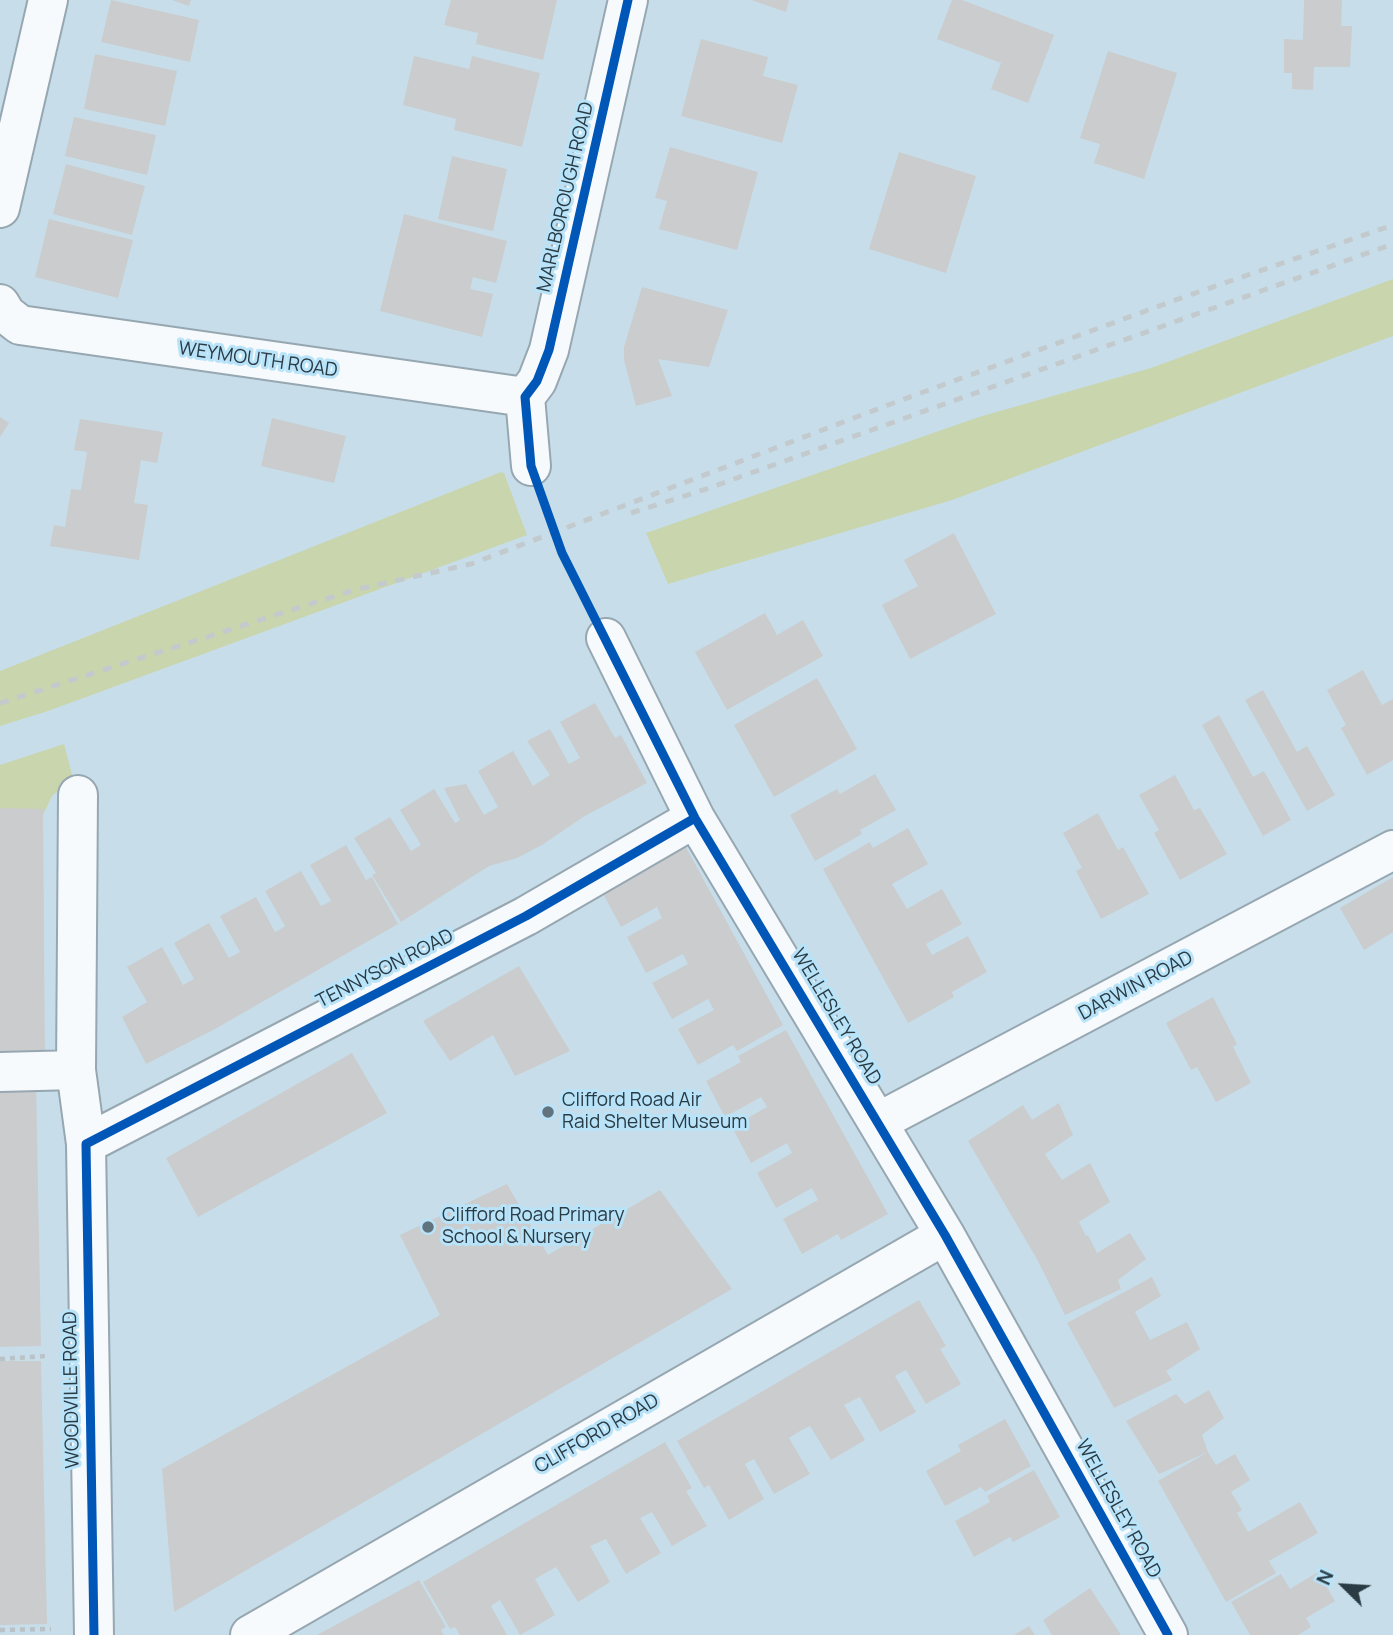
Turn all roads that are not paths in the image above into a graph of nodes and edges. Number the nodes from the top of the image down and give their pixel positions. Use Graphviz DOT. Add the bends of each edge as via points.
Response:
graph roads {
  1 [pos="48,0"];
  2 [pos="628,0"];
  3 [pos="0,208"];
  4 [pos="0,304"];
  5 [pos="524,397"];
  6 [pos="531,466"];
  7 [pos="606,638"];
  8 [pos="78,795"];
  9 [pos="695,818"];
  10 [pos="1393,850"];
  11 [pos="76,1070"];
  12 [pos="0,1072"];
  13 [pos="878,1122"];
  14 [pos="86,1144"];
  15 [pos="945,1235"];
  16 [pos="94,1632"];
  17 [pos="250,1635"];
  18 [pos="1168,1635"];
  1 -- 3 [label="street"];
  2 -- 5 [label="street, MARLBOROUGH ROAD" via="549,350 537,381"];
  4 -- 5 [label="street, WEYMOUTH ROAD" via="20,325"];
  5 -- 6 [label="street"];
  7 -- 9 [label="street, WELLESLEY ROAD"];
  8 -- 11 [label="street, WOODVILLE ROAD"];
  9 -- 13 [label="street, WELLESLEY ROAD"];
  9 -- 14 [label="street, TENNYSON ROAD" via="526,916"];
  10 -- 13 [label="street, DARWIN ROAD"];
  11 -- 12 [label="street"];
  11 -- 14 [label="street, WOODVILLE ROAD"];
  13 -- 15 [label="street, WELLESLEY ROAD"];
  14 -- 16 [label="street, WOODVILLE ROAD"];
  15 -- 17 [label="street, CLIFFORD ROAD"];
  15 -- 18 [label="street, WELLESLEY ROAD"];
}
